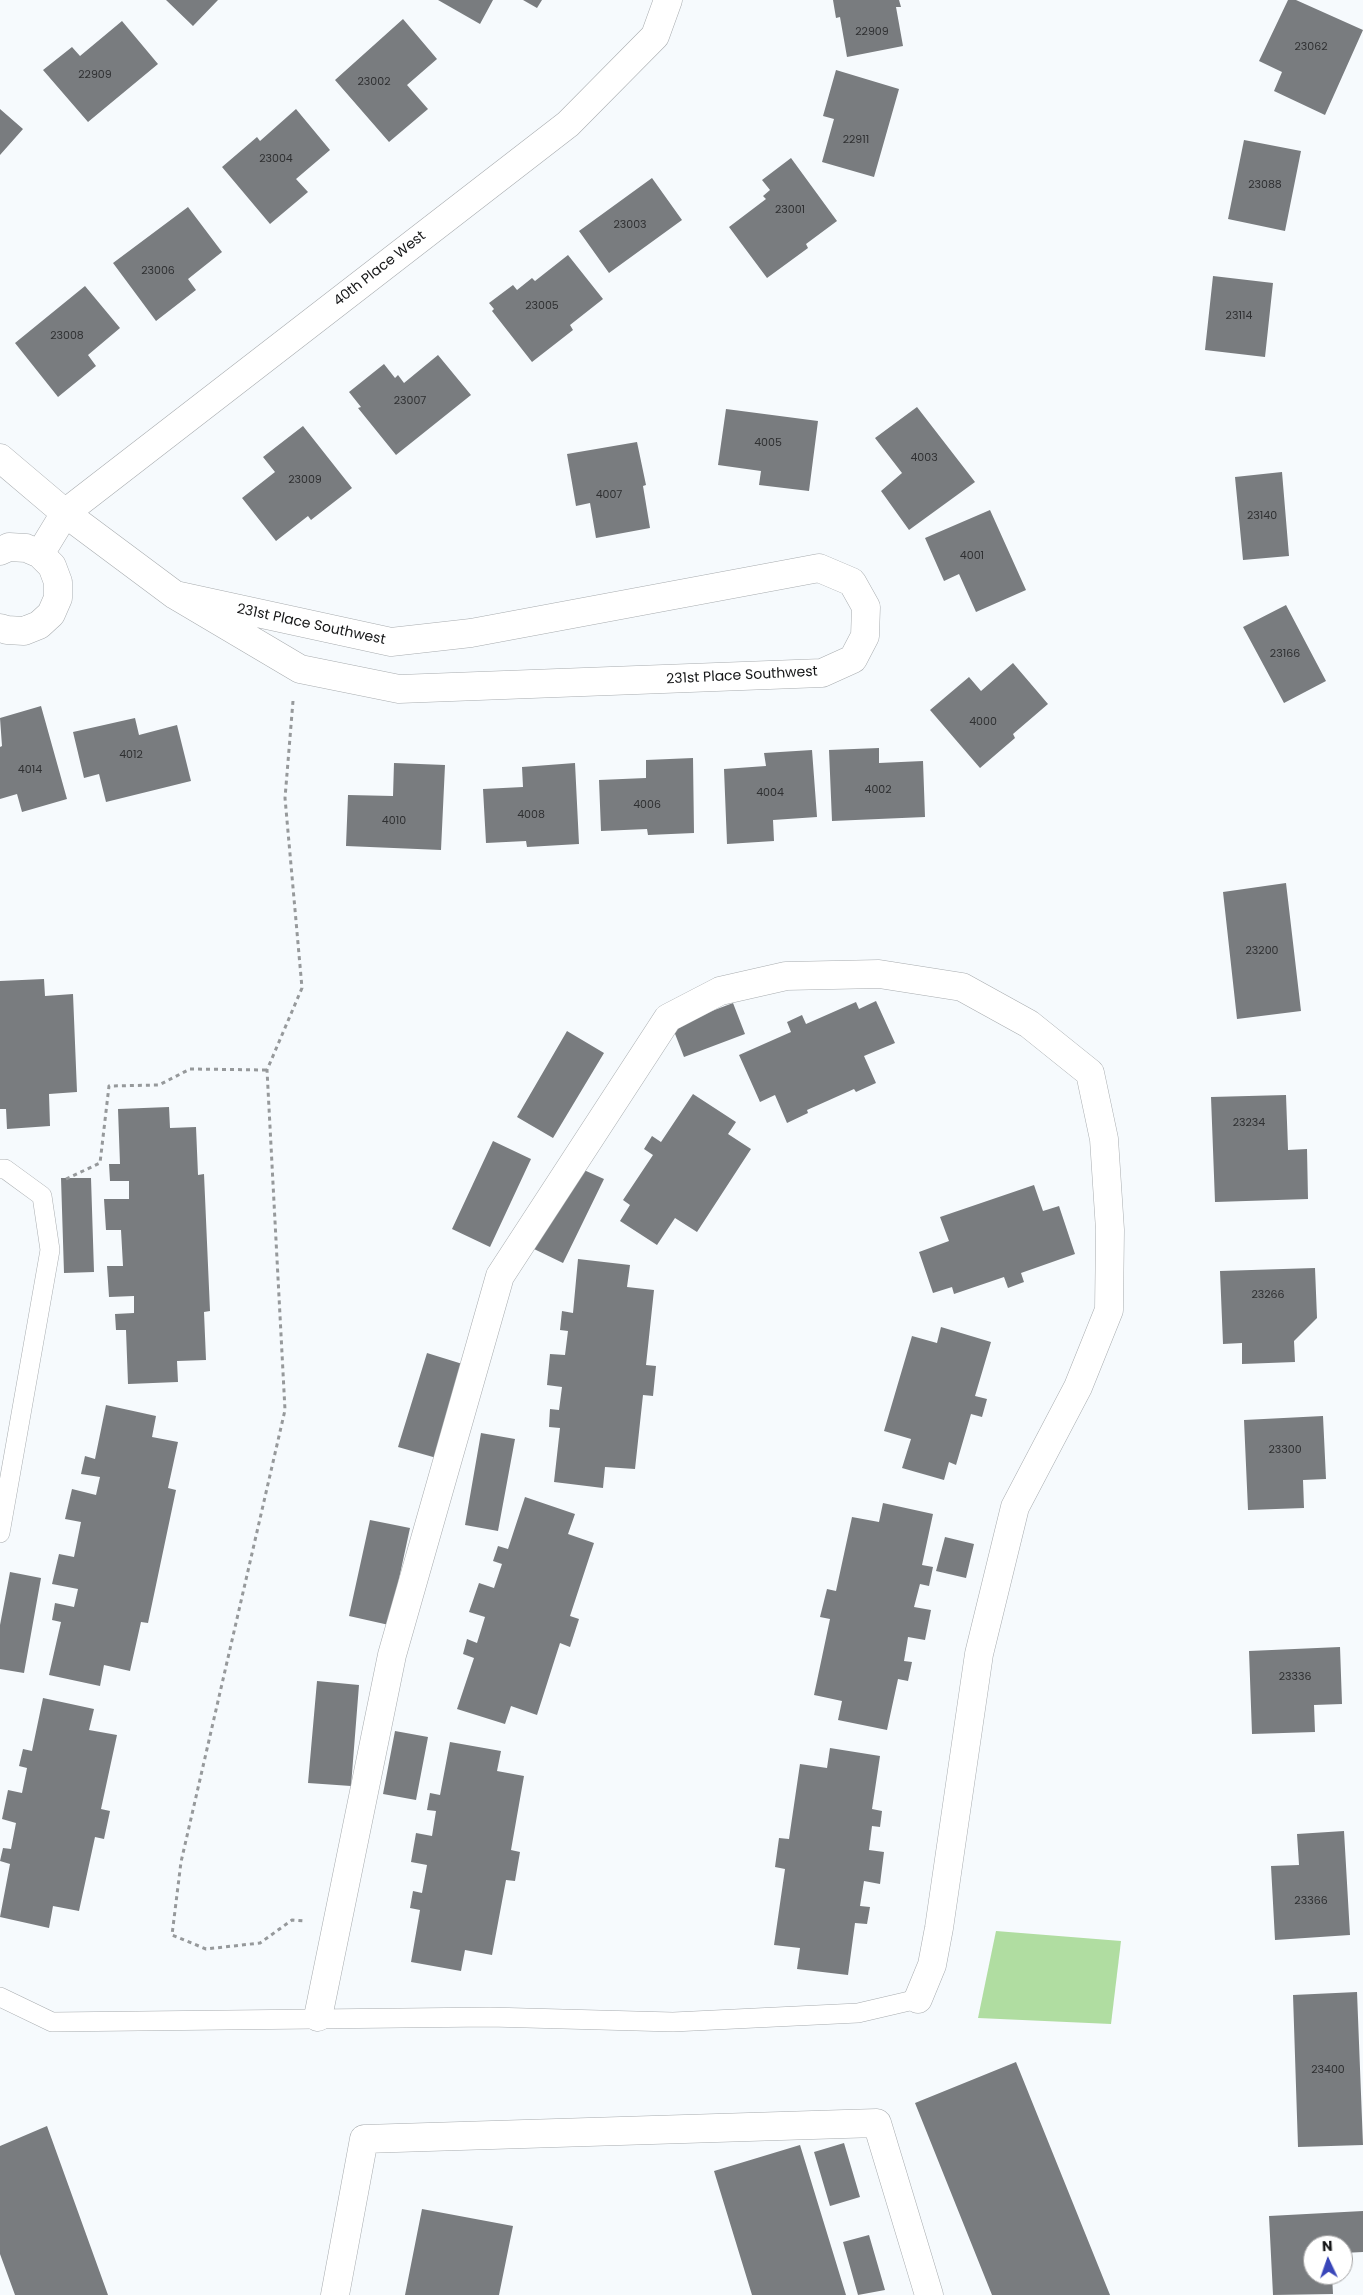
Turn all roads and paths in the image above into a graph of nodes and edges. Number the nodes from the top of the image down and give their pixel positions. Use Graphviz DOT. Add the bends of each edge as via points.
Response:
graph roads {
  1 [pos="668,0"];
  2 [pos="0,458"];
  3 [pos="64,513"];
  4 [pos="0,551"];
  5 [pos="40,554"];
  6 [pos="175,595"];
  7 [pos="0,628"];
  8 [pos="295,665"];
  9 [pos="266,1070"];
  10 [pos="0,1169"];
  11 [pos="36,1192"];
  12 [pos="1,1523"];
  13 [pos="337,1926"];
  14 [pos="0,1997"];
  15 [pos="918,1999"];
  16 [pos="318,2017"];
  17 [pos="335,2295"];
  18 [pos="929,2295"];
  1 -- 3 [label="street, 40th Place West" via="655,36 568,124"];
  2 -- 3 [label="street, 231st Place Southwest"];
  3 -- 5 [label="street"];
  3 -- 6 [label="street, 231st Place Southwest"];
  4 -- 5 [label="street" via="9,547 26,548"];
  5 -- 7 [label="street" via="52,566 58,582 58,598 51,614 39,625 24,631"];
  6 -- 8 [label="street, 231st Place Southwest"];
  6 -- 8 [label="street, 231st Place Southwest" via="391,642 471,633 819,568 852,582 866,607 865,636 852,659 822,673 398,689 300,669"];
  8 -- 9 [label="path" via="285,798 302,988"];
  9 -- 11 [label="path" via="190,1069 160,1086 109,1086 100,1163"];
  9 -- 13 [label="path" via="285,1410 181,1862 172,1935 206,1949 260,1943 292,1920"];
  10 -- 11 [label="lane" via="5,1169"];
  11 -- 12 [label="lane" via="42,1196 50,1250"];
  13 -- 15 [label="street" via="392,1655 500,1276 668,1018 720,991 786,976 879,974 962,987 1029,1024 1090,1073 1104,1139 1110,1230 1109,1310 1078,1387 1016,1508 979,1654 932,1965"];
  13 -- 16 [label="street"];
  14 -- 16 [label="lane" via="52,2022"];
  15 -- 16 [label="lane" via="858,2013 673,2022"];
  17 -- 18 [label="street" via="364,2139 877,2123"];
}
